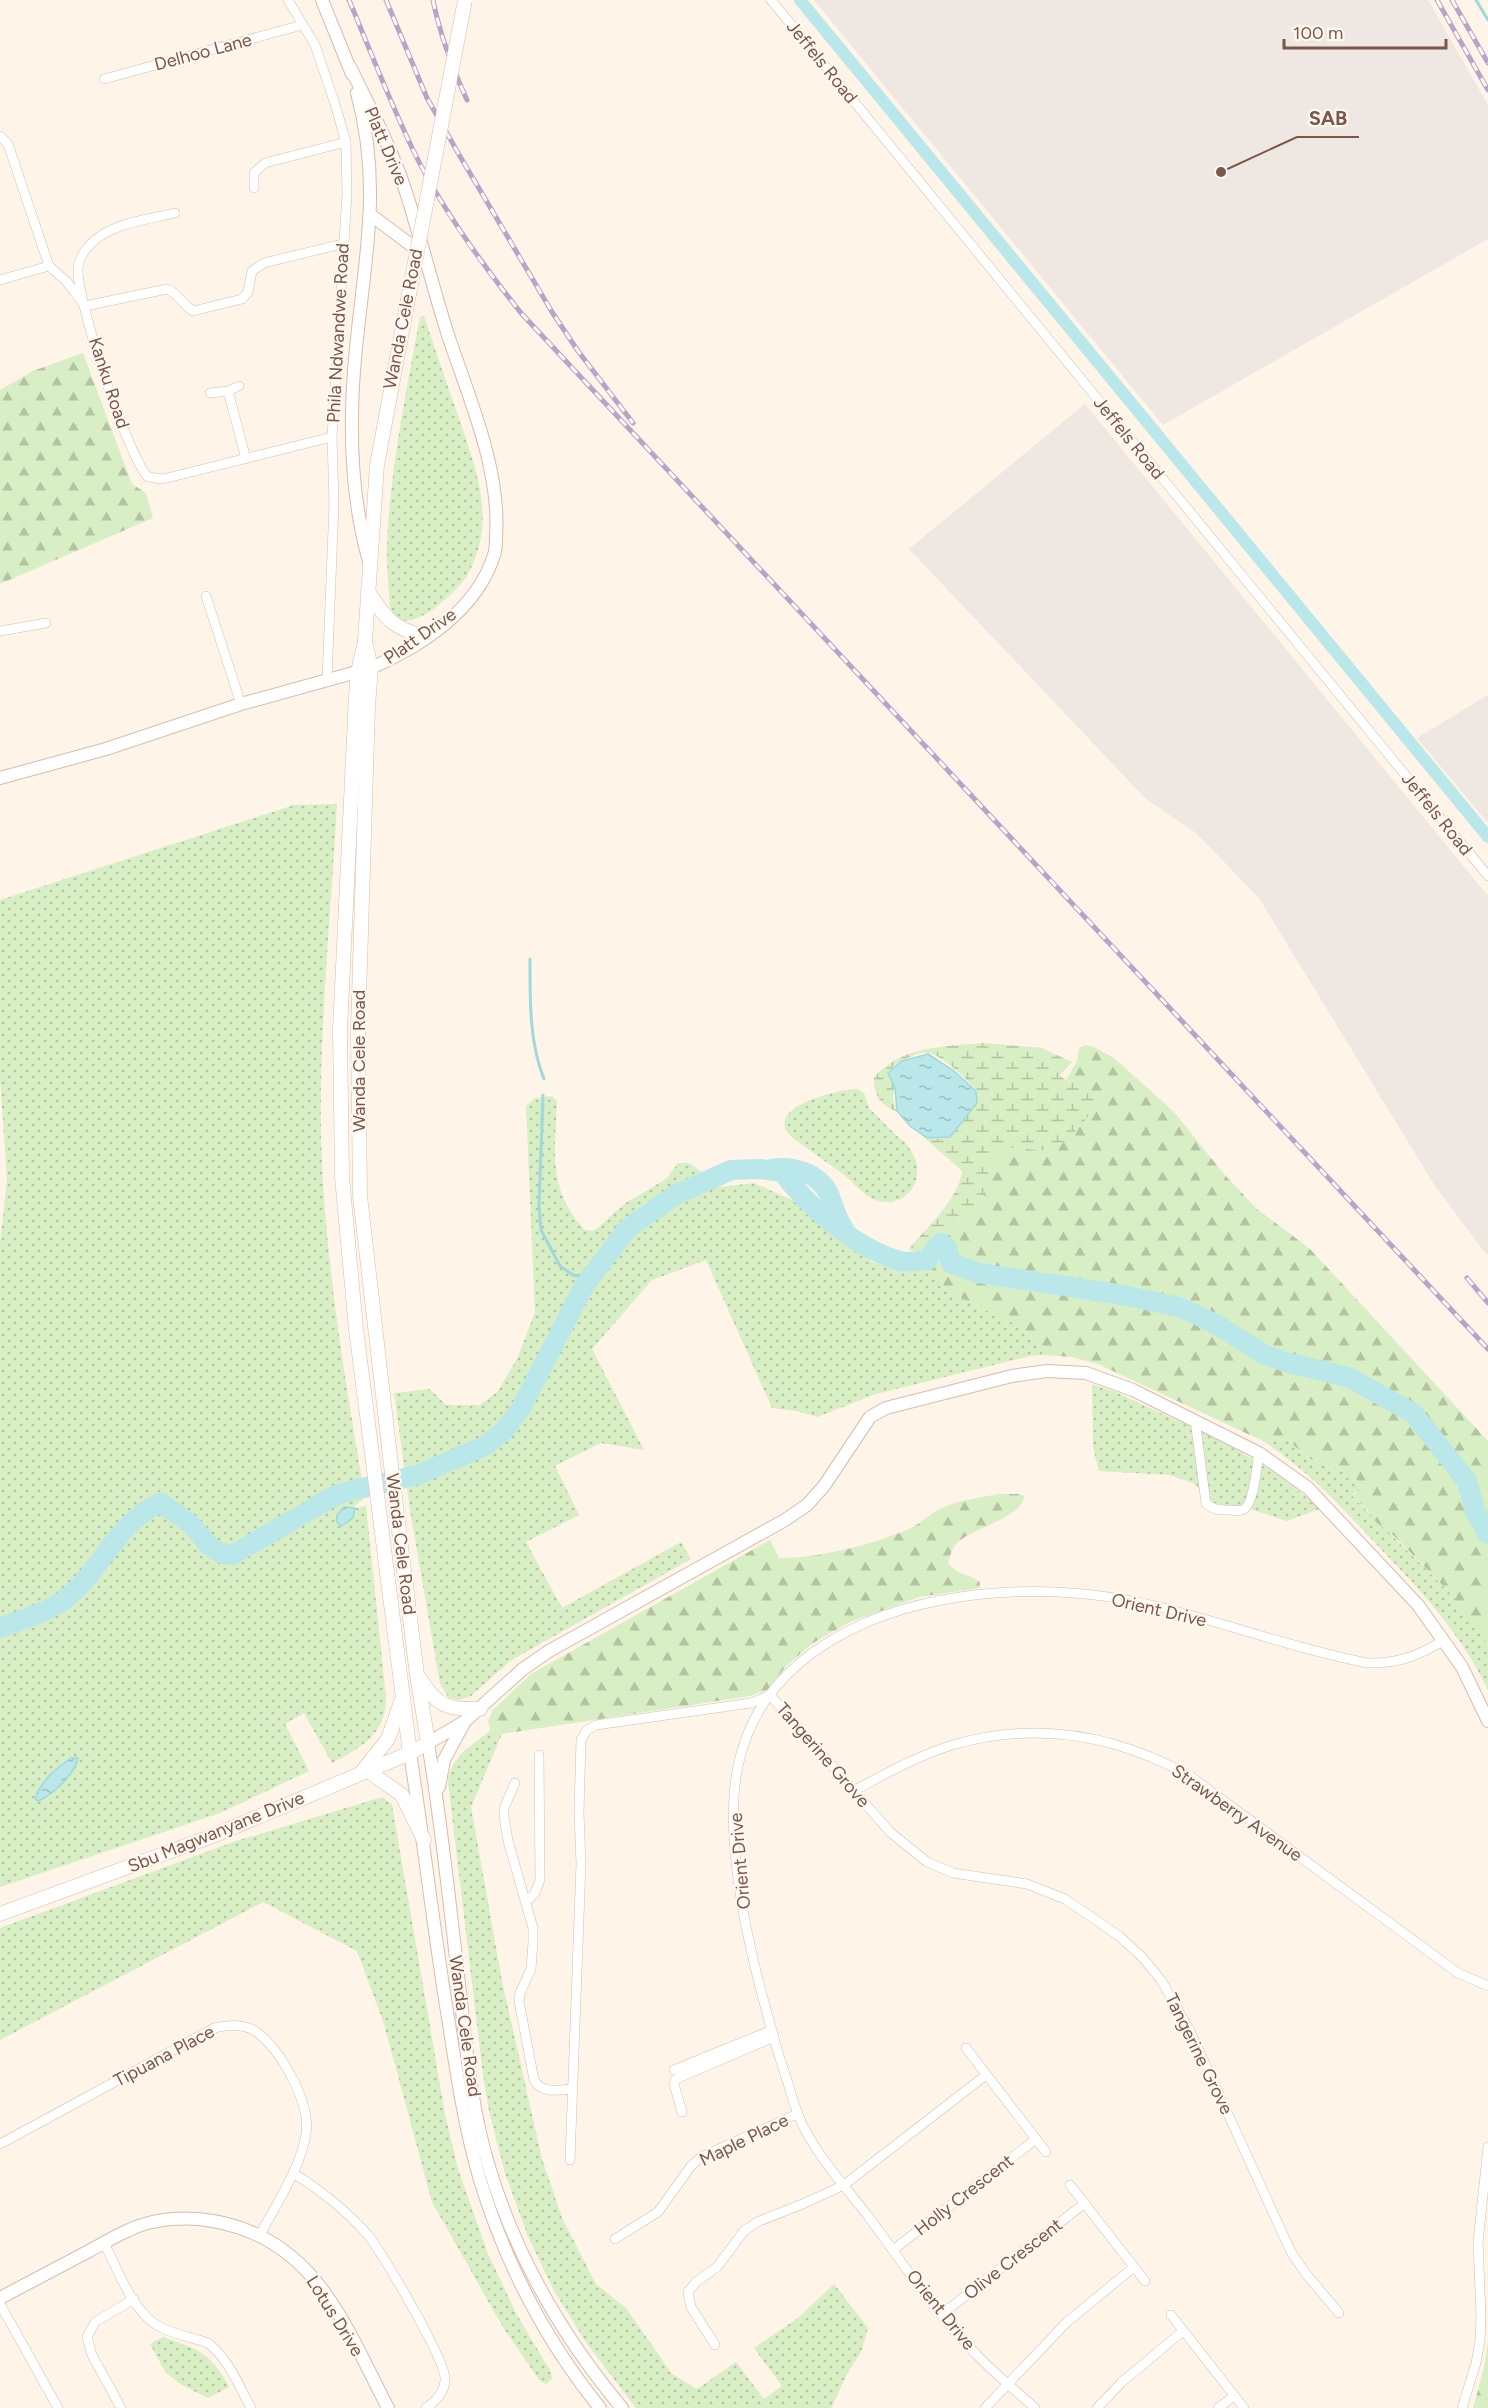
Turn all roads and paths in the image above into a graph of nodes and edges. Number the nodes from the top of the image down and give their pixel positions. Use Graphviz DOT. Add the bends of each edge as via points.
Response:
graph roads {
  1 [pos="288,0"];
  2 [pos="322,0"];
  3 [pos="465,0"];
  4 [pos="771,0"];
  5 [pos="302,25"];
  6 [pos="350,68"];
  7 [pos="104,79"];
  8 [pos="0,136"];
  9 [pos="346,142"];
  10 [pos="254,188"];
  11 [pos="175,213"];
  12 [pos="371,215"];
  13 [pos="342,244"];
  14 [pos="424,255"];
  15 [pos="49,266"];
  16 [pos="0,280"];
  17 [pos="84,306"];
  18 [pos="239,386"];
  19 [pos="228,391"];
  20 [pos="210,393"];
  21 [pos="332,437"];
  22 [pos="246,459"];
  23 [pos="369,562"];
  24 [pos="368,592"];
  25 [pos="206,596"];
  26 [pos="45,623"];
  27 [pos="0,631"];
  28 [pos="424,637"];
  29 [pos="365,670"];
  30 [pos="327,679"];
  31 [pos="241,704"];
  32 [pos="0,778"];
  33 [pos="1488,876"];
  34 [pos="1195,1420"];
  35 [pos="1259,1453"];
  36 [pos="1444,1640"];
  37 [pos="417,1675"];
  38 [pos="403,1691"];
  39 [pos="770,1695"];
  40 [pos="480,1709"];
  41 [pos="1488,1721"];
  42 [pos="464,1722"];
  43 [pos="428,1743"];
  44 [pos="410,1753"];
  45 [pos="539,1755"];
  46 [pos="364,1773"];
  47 [pos="514,1783"];
  48 [pos="855,1790"];
  49 [pos="437,1801"];
  50 [pos="424,1840"];
  51 [pos="526,1902"];
  52 [pos="0,1914"];
  53 [pos="1488,1986"];
  54 [pos="773,2034"];
  55 [pos="966,2048"];
  56 [pos="674,2070"];
  57 [pos="986,2075"];
  58 [pos="573,2089"];
  59 [pos="682,2112"];
  60 [pos="797,2114"];
  61 [pos="1036,2139"];
  62 [pos="0,2144"];
  63 [pos="1488,2147"];
  64 [pos="1046,2152"];
  65 [pos="570,2160"];
  66 [pos="292,2172"];
  67 [pos="844,2185"];
  68 [pos="1070,2185"];
  69 [pos="1085,2203"];
  70 [pos="260,2235"];
  71 [pos="615,2239"];
  72 [pos="104,2243"];
  73 [pos="893,2250"];
  74 [pos="1134,2267"];
  75 [pos="1145,2282"];
  76 [pos="0,2298"];
  77 [pos="134,2299"];
  78 [pos="0,2304"];
  79 [pos="1339,2313"];
  80 [pos="942,2314"];
  81 [pos="1170,2315"];
  82 [pos="1184,2331"];
  83 [pos="715,2345"];
  84 [pos="1009,2384"];
  85 [pos="1234,2396"];
  86 [pos="58,2408"];
  87 [pos="121,2408"];
  88 [pos="251,2408"];
  89 [pos="388,2408"];
  90 [pos="426,2408"];
  91 [pos="600,2408"];
  92 [pos="622,2408"];
  93 [pos="985,2408"];
  94 [pos="1035,2408"];
  95 [pos="1097,2408"];
  96 [pos="1218,2408"];
  97 [pos="1244,2408"];
  98 [pos="1462,2408"];
  1 -- 5 [label="street, Phila Ndwandwe Road"];
  2 -- 6 [label="street, Phila Ndwandwe Road"];
  3 -- 23 [label="main road, Wanda Cele Road, bridge" via="387,399"];
  4 -- 33 [label="street, Jeffels Road"];
  5 -- 7 [label="street, Delhoo Lane"];
  5 -- 9 [label="street, Phila Ndwandwe Road" via="315,45"];
  6 -- 12 [label="street, Phila Ndwandwe Road" via="369,152"];
  6 -- 14 [label="street, Platt Drive" via="405,190"];
  8 -- 15 [label="street" via="8,144"];
  9 -- 10 [label="street" via="265,163 254,173"];
  9 -- 13 [label="street, Phila Ndwandwe Road"];
  11 -- 17 [label="street, Kanku Road" via="125,225 100,236 87,248 78,268"];
  12 -- 14 [label="street"];
  12 -- 23 [label="street, Phila Ndwandwe Road" via="355,351 353,417 356,508"];
  13 -- 17 [label="street" via="257,267 250,274 245,296 235,302 193,311 167,289"];
  13 -- 21 [label="street, Phila Ndwandwe Road"];
  14 -- 28 [label="street, Platt Drive" via="491,466 498,518 495,554 477,590 453,618"];
  15 -- 16 [label="street"];
  15 -- 17 [label="street" via="67,282"];
  17 -- 22 [label="street, Kanku Road" via="137,462 148,477 163,479"];
  18 -- 19 [label="street"];
  19 -- 20 [label="street"];
  19 -- 22 [label="street"];
  21 -- 22 [label="street"];
  21 -- 30 [label="street, Phila Ndwandwe Road" via="334,504"];
  23 -- 24 [label="main road, Wanda Cele Road"];
  24 -- 28 [label="main road" via="387,620"];
  24 -- 29 [label="main road, Wanda Cele Road"];
  25 -- 31 [label="street"];
  26 -- 27 [label="street"];
  28 -- 29 [label="street, Platt Drive" via="388,661"];
  29 -- 30 [label="street, Platt Drive"];
  29 -- 37 [label="main road, Wanda Cele Road" via="358,1029 360,1196"];
  29 -- 38 [label="main road, Wanda Cele Road" via="344,927 340,1106 346,1240"];
  30 -- 31 [label="street, Platt Drive"];
  31 -- 32 [label="street, Platt Drive" via="106,749"];
  34 -- 35 [label="street"];
  34 -- 35 [label="street" via="1206,1503 1211,1508 1243,1510 1248,1506"];
  34 -- 40 [label="street" via="1086,1373 1047,1371 886,1408 870,1417 824,1486 807,1504 775,1526 549,1651"];
  35 -- 36 [label="street" via="1308,1488 1418,1605"];
  36 -- 39 [label="street, Orient Drive" via="1414,1657 1366,1663 1153,1606 1099,1597 1008,1592 922,1604 858,1626 807,1656"];
  36 -- 41 [label="street"];
  37 -- 40 [label="main road" via="440,1702"];
  37 -- 43 [label="main road, Wanda Cele Road"];
  38 -- 44 [label="main road, Wanda Cele Road"];
  38 -- 46 [label="main road" via="388,1739"];
  39 -- 48 [label="street, Tangerine Grove"];
  39 -- 54 [label="street, Orient Drive" via="738,1765 735,1831 749,1942"];
  39 -- 58 [label="street" via="751,1702 596,1725 581,1740"];
  40 -- 42 [label="street"];
  42 -- 43 [label="street"];
  42 -- 49 [label="street" via="444,1760"];
  43 -- 44 [label="main road, Sbu Magwanyane Drive"];
  43 -- 49 [label="street, Wanda Cele Road"];
  44 -- 46 [label="main road, Sbu Magwanyane Drive"];
  44 -- 50 [label="street, Wanda Cele Road"];
  45 -- 51 [label="street" via="540,1880 536,1893"];
  46 -- 50 [label="main road" via="402,1795"];
  46 -- 52 [label="main road, Sbu Magwanyane Drive" via="215,1834"];
  47 -- 51 [label="street" via="504,1816"];
  48 -- 53 [label="street, Strawberry Avenue" via="955,1744 1016,1732 1075,1734 1117,1744 1161,1760 1190,1776 1458,1973"];
  48 -- 79 [label="street, Tangerine Grove" via="890,1832 927,1862 953,1873 1027,1884 1065,1899 1119,1936 1142,1958 1161,1980 1190,2031 1290,2252"];
  49 -- 92 [label="street, Wanda Cele Road" via="469,2069 488,2164 506,2217 550,2310"];
  50 -- 91 [label="street, Wanda Cele Road" via="455,2065 480,2180 529,2300 574,2376"];
  51 -- 58 [label="street" via="533,1928 533,1950 531,1969 519,2001 534,2080 548,2091"];
  54 -- 56 [label="street"];
  54 -- 59 [label="street" via="676,2079"];
  54 -- 60 [label="street, Orient Drive"];
  55 -- 57 [label="street"];
  57 -- 61 [label="street"];
  57 -- 67 [label="street"];
  58 -- 65 [label="street"];
  60 -- 67 [label="street, Orient Drive"];
  60 -- 71 [label="street, Maple Place" via="701,2157 658,2211"];
  61 -- 64 [label="street"];
  61 -- 73 [label="street, Holly Crescent"];
  62 -- 66 [label="street, Tipuana Place" via="214,2028 237,2025 258,2033 278,2055 304,2104 307,2132"];
  63 -- 98 [label="street" via="1478,2242 1479,2341"];
  66 -- 70 [label="street, Tipuana Place"];
  66 -- 90 [label="street" via="323,2192 376,2245 445,2371 443,2390"];
  67 -- 73 [label="street, Orient Drive"];
  67 -- 83 [label="street" via="757,2222 744,2231 717,2267 690,2287 688,2299"];
  68 -- 69 [label="street"];
  69 -- 74 [label="street"];
  69 -- 80 [label="street, Olive Crescent"];
  70 -- 72 [label="street, Lotus Drive" via="200,2218 171,2219 129,2229"];
  70 -- 89 [label="street, Lotus Drive" via="305,2267 323,2289"];
  72 -- 76 [label="street, Lotus Drive"];
  72 -- 77 [label="street"];
  73 -- 80 [label="street, Orient Drive"];
  74 -- 75 [label="street"];
  74 -- 84 [label="street" via="1067,2322"];
  77 -- 87 [label="street" via="94,2322 87,2337 92,2355"];
  77 -- 88 [label="street" via="153,2323 214,2348"];
  78 -- 86 [label="street"];
  80 -- 84 [label="street, Orient Drive"];
  81 -- 82 [label="street"];
  82 -- 85 [label="street"];
  82 -- 95 [label="street"];
  84 -- 93 [label="street"];
  84 -- 94 [label="street, Orient Drive"];
  85 -- 96 [label="street"];
  85 -- 97 [label="street"];
}
